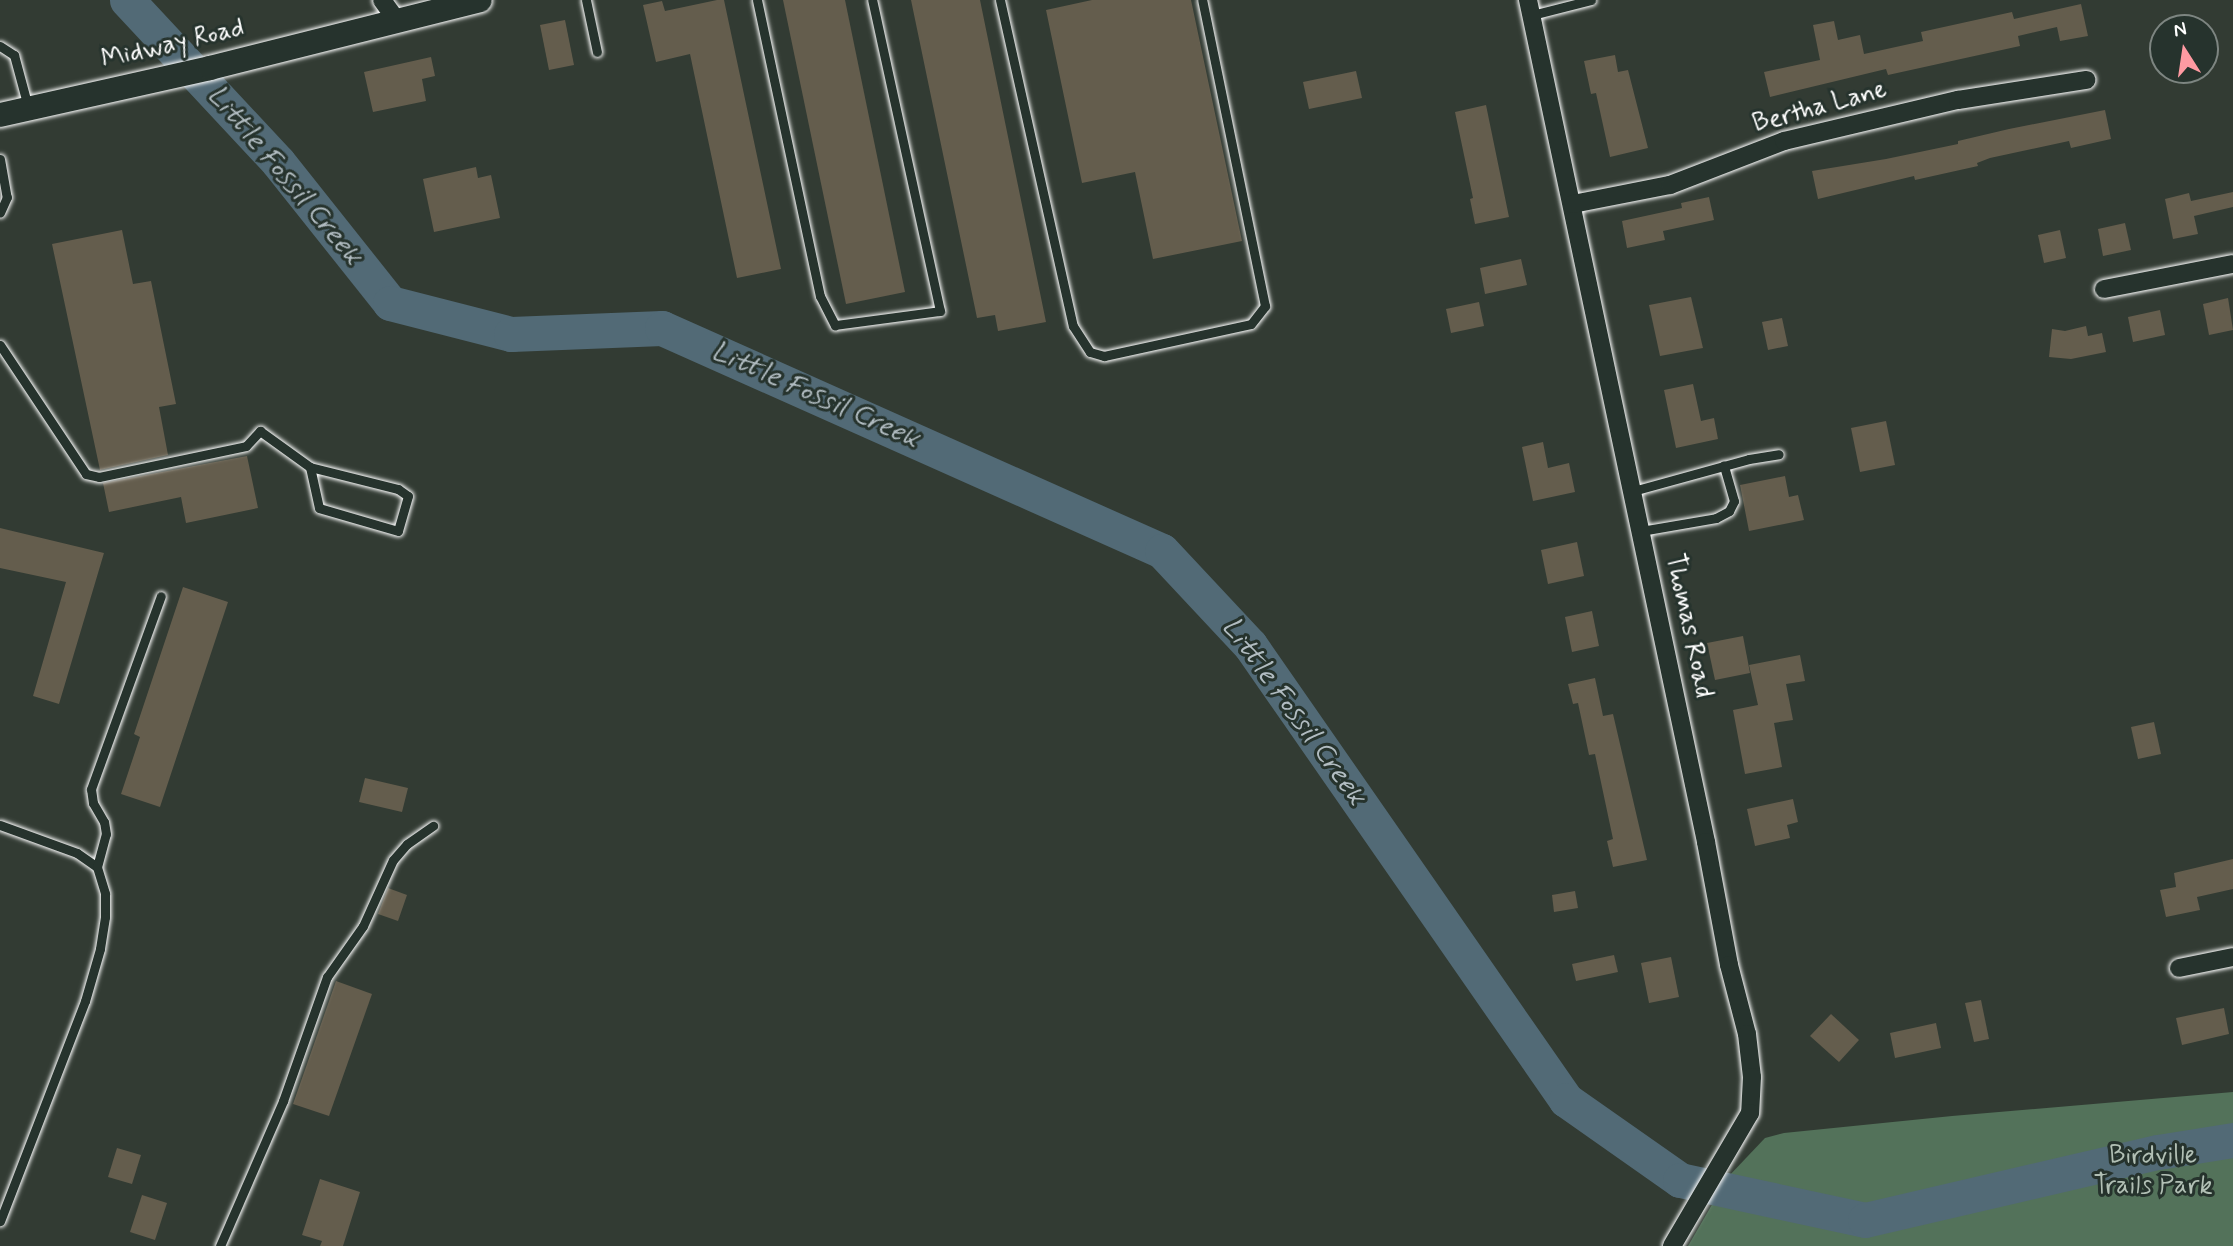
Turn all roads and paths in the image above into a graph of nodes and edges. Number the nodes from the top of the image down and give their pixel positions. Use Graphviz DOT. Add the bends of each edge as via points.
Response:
graph roads {
  1 [pos="382,0"];
  2 [pos="480,0"];
  3 [pos="586,0"];
  4 [pos="757,0"];
  5 [pos="872,0"];
  6 [pos="1000,0"];
  7 [pos="1202,0"];
  8 [pos="1591,0"];
  9 [pos="1530,8"];
  10 [pos="397,21"];
  11 [pos="0,46"];
  12 [pos="597,52"];
  13 [pos="2086,80"];
  14 [pos="28,108"];
  15 [pos="0,115"];
  16 [pos="0,159"];
  17 [pos="1573,204"];
  18 [pos="0,213"];
  19 [pos="2233,264"];
  20 [pos="2104,289"];
  21 [pos="0,345"];
  22 [pos="1779,454"];
  23 [pos="1724,465"];
  24 [pos="310,467"];
  25 [pos="1633,491"];
  26 [pos="1641,531"];
  27 [pos="160,596"];
  28 [pos="0,825"];
  29 [pos="433,825"];
  30 [pos="97,867"];
  31 [pos="2233,957"];
  32 [pos="2179,968"];
  33 [pos="0,1221"];
  34 [pos="220,1246"];
  35 [pos="1672,1246"];
  1 -- 10 [label="street"];
  2 -- 10 [label="main road, Midway Road"];
  3 -- 12 [label="lane"];
  4 -- 5 [label="lane" via="820,296 835,325 940,311"];
  6 -- 7 [label="lane" via="1073,326 1090,352 1104,356 1251,324 1265,306"];
  8 -- 9 [label="lane"];
  9 -- 17 [label="street, Thomas Road"];
  10 -- 14 [label="main road, Midway Road"];
  11 -- 14 [label="lane" via="15,55"];
  13 -- 17 [label="street, Bertha Lane" via="1958,100 1784,141 1670,185"];
  14 -- 15 [label="main road, Midway Road"];
  16 -- 18 [label="lane" via="7,197"];
  17 -- 25 [label="street, Thomas Road"];
  19 -- 20 [label="street"];
  21 -- 24 [label="lane" via="86,474 99,477 246,446 260,431"];
  22 -- 23 [label="lane"];
  23 -- 25 [label="lane"];
  23 -- 26 [label="lane" via="1734,501 1729,511 1716,518"];
  24 -- 24 [label="lane" via="398,489 408,496 398,531 319,508"];
  25 -- 26 [label="street, Thomas Road"];
  26 -- 35 [label="street, Thomas Road" via="1752,1077 1750,1113"];
  27 -- 30 [label="lane" via="91,789 106,834"];
  28 -- 30 [label="lane" via="77,853"];
  29 -- 34 [label="lane" via="393,860 363,926 327,977 283,1101"];
  30 -- 33 [label="lane" via="104,894 100,949 85,1001"];
  31 -- 32 [label="street"];
}
